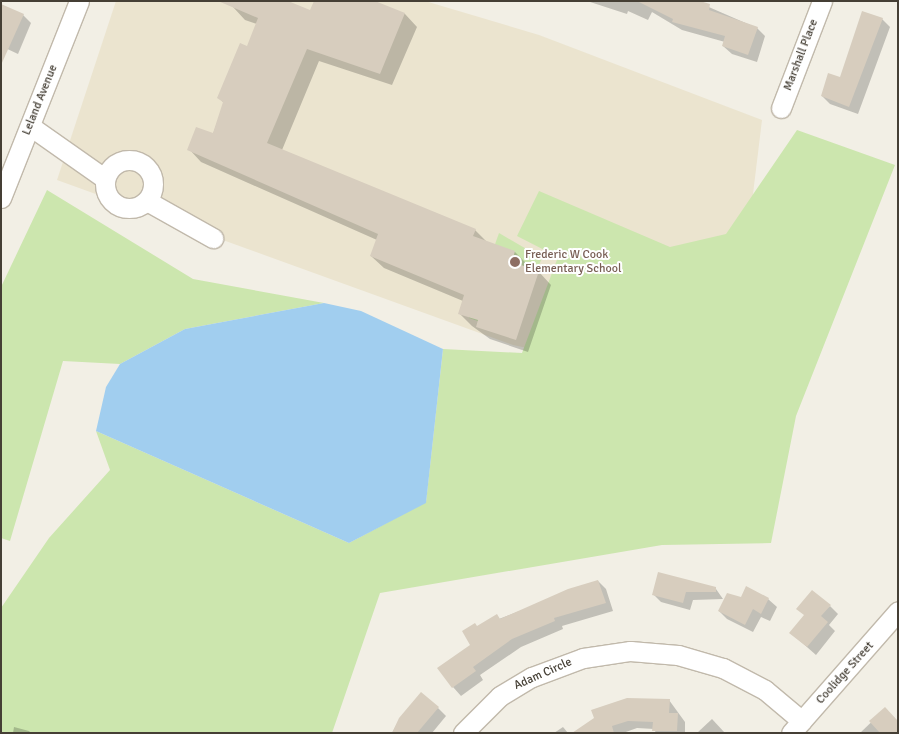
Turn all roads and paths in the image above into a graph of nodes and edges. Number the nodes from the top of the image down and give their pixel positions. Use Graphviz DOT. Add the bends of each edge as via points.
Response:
graph roads {
  1 [pos="79,1"];
  2 [pos="815,3"];
  3 [pos="781,108"];
  4 [pos="30,126"];
  5 [pos="104,178"];
  6 [pos="1,198"];
  7 [pos="147,201"];
  8 [pos="213,238"];
  9 [pos="898,611"];
  10 [pos="796,727"];
  11 [pos="462,733"];
  1 -- 4 [label="street, Leland Avenue"];
  2 -- 3 [label="street, Marshall Place"];
  4 -- 5 [label="street"];
  4 -- 6 [label="street, Leland Avenue"];
  5 -- 7 [label="street" via="106,194 117,206 133,208"];
  5 -- 7 [label="street" via="113,164 127,161 143,165 153,178 152,194"];
  7 -- 8 [label="street"];
  9 -- 10 [label="street, Coolidge Street"];
  10 -- 11 [label="street, Adam Circle" via="765,690 723,668 678,655 630,651 583,658 532,677 500,696"];
}
